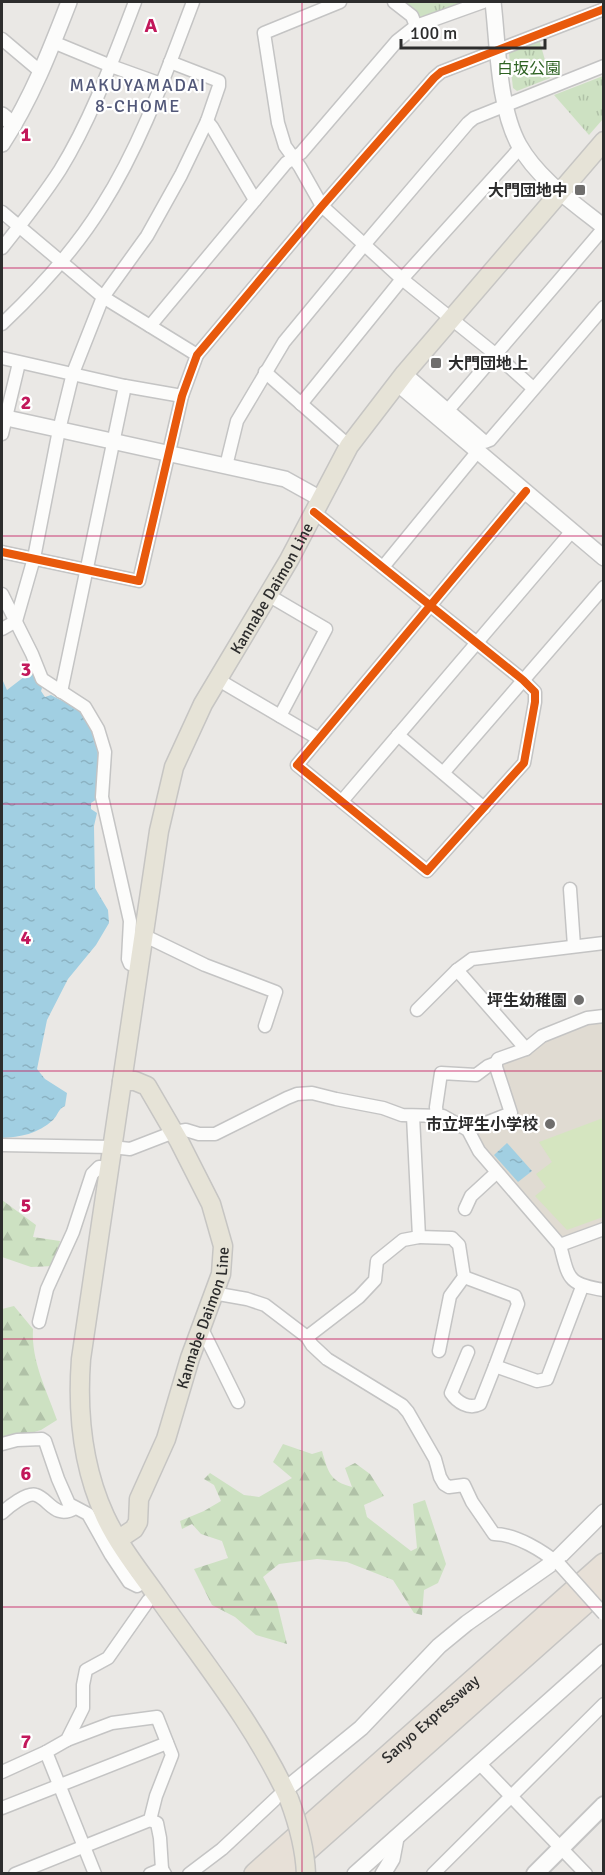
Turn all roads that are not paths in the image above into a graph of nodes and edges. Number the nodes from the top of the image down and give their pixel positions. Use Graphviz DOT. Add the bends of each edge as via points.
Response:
graph roads {
  1 [pos="69,2"];
  2 [pos="135,2"];
  3 [pos="194,2"];
  4 [pos="340,2"];
  5 [pos="394,2"];
  6 [pos="483,2"];
  7 [pos="493,2"];
  8 [pos="603,9"];
  9 [pos="416,26"];
  10 [pos="2,39"];
  11 [pos="53,42"];
  12 [pos="498,50"];
  13 [pos="170,62"];
  14 [pos="111,66"];
  15 [pos="603,66"];
  16 [pos="41,72"];
  17 [pos="161,84"];
  18 [pos="505,106"];
  19 [pos="2,115"];
  20 [pos="207,121"];
  21 [pos="14,125"];
  22 [pos="603,141"];
  23 [pos="2,144"];
  24 [pos="520,148"];
  25 [pos="294,158"];
  26 [pos="560,192"];
  27 [pos="255,200"];
  28 [pos="322,206"];
  29 [pos="2,212"];
  30 [pos="19,226"];
  31 [pos="603,228"];
  32 [pos="364,245"];
  33 [pos="2,248"];
  34 [pos="61,262"];
  35 [pos="402,279"];
  36 [pos="103,297"];
  37 [pos="603,307"];
  38 [pos="451,318"];
  39 [pos="2,324"];
  40 [pos="150,326"];
  41 [pos="495,354"];
  42 [pos="197,355"];
  43 [pos="2,358"];
  44 [pos="19,363"];
  45 [pos="265,372"];
  46 [pos="73,373"];
  47 [pos="401,378"];
  48 [pos="126,386"];
  49 [pos="533,388"];
  50 [pos="182,396"];
  51 [pos="301,404"];
  52 [pos="448,410"];
  53 [pos="3,418"];
  54 [pos="59,430"];
  55 [pos="2,434"];
  56 [pos="114,440"];
  57 [pos="350,446"];
  58 [pos="478,451"];
  59 [pos="169,452"];
  60 [pos="226,466"];
  61 [pos="525,491"];
  62 [pos="317,506"];
  63 [pos="572,531"];
  64 [pos="2,552"];
  65 [pos="34,558"];
  66 [pos="603,558"];
  67 [pos="383,567"];
  68 [pos="88,570"];
  69 [pos="603,587"];
  70 [pos="2,594"];
  71 [pos="268,594"];
  72 [pos="431,606"];
  73 [pos="16,621"];
  74 [pos="2,629"];
  75 [pos="477,643"];
  76 [pos="217,679"];
  77 [pos="523,680"];
  78 [pos="62,692"];
  79 [pos="280,716"];
  80 [pos="398,735"];
  81 [pos="319,739"];
  82 [pos="443,773"];
  83 [pos="342,801"];
  84 [pos="484,808"];
  85 [pos="570,889"];
  86 [pos="143,935"];
  87 [pos="603,943"];
  88 [pos="574,946"];
  89 [pos="138,967"];
  90 [pos="457,970"];
  91 [pos="417,1010"];
  92 [pos="603,1016"];
  93 [pos="265,1026"];
  94 [pos="526,1049"];
  95 [pos="496,1063"];
  96 [pos="122,1081"];
  97 [pos="413,1116"];
  98 [pos="437,1116"];
  99 [pos="468,1130"];
  100 [pos="174,1132"];
  101 [pos="2,1145"];
  102 [pos="112,1147"];
  103 [pos="109,1168"];
  104 [pos="496,1173"];
  105 [pos="465,1209"];
  106 [pos="603,1229"];
  107 [pos="419,1237"];
  108 [pos="560,1245"];
  109 [pos="464,1277"];
  110 [pos="582,1287"];
  111 [pos="603,1290"];
  112 [pos="213,1293"];
  113 [pos="39,1322"];
  114 [pos="201,1327"];
  115 [pos="307,1337"];
  116 [pos="439,1350"];
  117 [pos="468,1352"];
  118 [pos="495,1366"];
  119 [pos="238,1402"];
  120 [pos="2,1444"];
  121 [pos="75,1508"];
  122 [pos="603,1512"];
  123 [pos="2,1513"];
  124 [pos="118,1539"];
  125 [pos="558,1563"];
  126 [pos="603,1564"];
  127 [pos="603,1586"];
  128 [pos="151,1587"];
  129 [pos="603,1614"];
  130 [pos="603,1652"];
  131 [pos="603,1704"];
  132 [pos="67,1740"];
  133 [pos="167,1743"];
  134 [pos="46,1752"];
  135 [pos="479,1763"];
  136 [pos="2,1772"];
  137 [pos="59,1785"];
  138 [pos="287,1795"];
  139 [pos="511,1796"];
  140 [pos="603,1805"];
  141 [pos="2,1808"];
  142 [pos="150,1820"];
  143 [pos="396,1838"];
  144 [pos="84,1847"];
  145 [pos="561,1847"];
  146 [pos="370,1860"];
  147 [pos="159,1872"];
  148 [pos="15,1874"];
  149 [pos="95,1874"];
  150 [pos="189,1874"];
  151 [pos="255,1874"];
  152 [pos="280,1874"];
  153 [pos="306,1874"];
  154 [pos="355,1874"];
  155 [pos="383,1874"];
  156 [pos="433,1874"];
  157 [pos="534,1874"];
  158 [pos="586,1874"];
  1 -- 11 [label="street"];
  2 -- 14 [label="street"];
  3 -- 13 [label="street"];
  4 -- 25 [label="street" via="264,33 278,123 285,146"];
  5 -- 9 [label="street" via="412,16"];
  6 -- 9 [label="street"];
  7 -- 12 [label="street"];
  8 -- 12 [label="street"];
  9 -- 25 [label="street" via="397,41"];
  10 -- 16 [label="street"];
  11 -- 14 [label="street"];
  11 -- 16 [label="street"];
  12 -- 18 [label="street"];
  12 -- 28 [label="street" via="434,78"];
  13 -- 17 [label="street"];
  13 -- 20 [label="street" via="219,81"];
  14 -- 17 [label="street"];
  14 -- 30 [label="street" via="61,169"];
  15 -- 18 [label="street"];
  16 -- 21 [label="street"];
  17 -- 34 [label="street" via="130,157 102,207"];
  18 -- 24 [label="street"];
  18 -- 32 [label="street" via="468,123"];
  19 -- 21 [label="street"];
  20 -- 27 [label="street"];
  20 -- 36 [label="street" via="147,236"];
  21 -- 23 [label="street"];
  22 -- 26 [label="main road, Kannabe Daimon Line"];
  24 -- 26 [label="street"];
  24 -- 35 [label="street"];
  25 -- 27 [label="street"];
  25 -- 28 [label="street"];
  26 -- 31 [label="street"];
  26 -- 38 [label="main road, Kannabe Daimon Line"];
  27 -- 40 [label="street"];
  28 -- 32 [label="street"];
  28 -- 42 [label="street"];
  29 -- 30 [label="street"];
  30 -- 33 [label="street"];
  30 -- 34 [label="street"];
  31 -- 41 [label="street"];
  32 -- 35 [label="street"];
  32 -- 45 [label="street" via="284,342"];
  34 -- 36 [label="street"];
  34 -- 39 [label="street"];
  35 -- 38 [label="street"];
  35 -- 51 [label="street"];
  36 -- 40 [label="street"];
  36 -- 46 [label="street"];
  37 -- 49 [label="street"];
  38 -- 41 [label="street"];
  38 -- 47 [label="main road, Kannabe Daimon Line"];
  40 -- 42 [label="street"];
  41 -- 49 [label="street"];
  41 -- 52 [label="street"];
  42 -- 50 [label="street"];
  43 -- 44 [label="street"];
  44 -- 46 [label="street"];
  44 -- 53 [label="street"];
  45 -- 51 [label="street"];
  45 -- 60 [label="street" via="237,421"];
  46 -- 48 [label="street"];
  46 -- 54 [label="street"];
  47 -- 52 [label="street"];
  47 -- 57 [label="main road, Kannabe Daimon Line"];
  47 -- 58 [label="street"];
  48 -- 50 [label="street"];
  48 -- 56 [label="street"];
  49 -- 52 [label="street" via="485,442"];
  50 -- 59 [label="street"];
  51 -- 57 [label="street"];
  53 -- 54 [label="street"];
  53 -- 55 [label="street"];
  54 -- 56 [label="street"];
  54 -- 65 [label="street"];
  56 -- 59 [label="street"];
  56 -- 68 [label="street"];
  57 -- 62 [label="main road, Kannabe Daimon Line"];
  58 -- 61 [label="street"];
  58 -- 67 [label="street"];
  59 -- 60 [label="street"];
  59 -- 68 [label="street" via="139,581"];
  60 -- 62 [label="street" via="285,478"];
  61 -- 63 [label="street"];
  61 -- 72 [label="street"];
  62 -- 67 [label="street"];
  62 -- 71 [label="main road, Kannabe Daimon Line"];
  63 -- 66 [label="street"];
  63 -- 75 [label="street"];
  64 -- 65 [label="street"];
  65 -- 68 [label="street"];
  65 -- 73 [label="street"];
  67 -- 72 [label="street"];
  68 -- 78 [label="street"];
  69 -- 77 [label="street"];
  70 -- 73 [label="street"];
  71 -- 76 [label="main road, Kannabe Daimon Line"];
  71 -- 79 [label="street" via="326,629"];
  72 -- 75 [label="street"];
  72 -- 81 [label="street"];
  73 -- 74 [label="street"];
  73 -- 78 [label="street" via="42,679"];
  75 -- 77 [label="street"];
  75 -- 80 [label="street"];
  76 -- 79 [label="street"];
  76 -- 86 [label="main road, Kannabe Daimon Line" via="174,767 159,831"];
  77 -- 82 [label="street"];
  77 -- 84 [label="street" via="535,692 524,763"];
  78 -- 89 [label="street" via="85,707 102,740 102,797 130,921 128,959"];
  79 -- 81 [label="street"];
  80 -- 82 [label="street"];
  80 -- 83 [label="street"];
  81 -- 83 [label="street" via="297,765"];
  82 -- 84 [label="street"];
  83 -- 84 [label="street" via="427,871"];
  85 -- 88 [label="street"];
  86 -- 89 [label="main road, Kannabe Daimon Line"];
  86 -- 93 [label="street" via="205,965 276,992"];
  87 -- 88 [label="street"];
  88 -- 90 [label="street" via="472,959"];
  89 -- 96 [label="main road, Kannabe Daimon Line"];
  90 -- 91 [label="street"];
  90 -- 94 [label="street"];
  92 -- 94 [label="street" via="587,1018 542,1036"];
  94 -- 95 [label="street"];
  95 -- 98 [label="street" via="476,1074 441,1072"];
  95 -- 99 [label="street" via="511,1113"];
  96 -- 100 [label="main road, Kannabe Daimon Line" via="147,1086"];
  96 -- 102 [label="main road, Kannabe Daimon Line"];
  97 -- 98 [label="street"];
  97 -- 100 [label="street" via="312,1093 297,1094 214,1134"];
  97 -- 107 [label="street"];
  98 -- 99 [label="street"];
  99 -- 104 [label="street" via="478,1151"];
  100 -- 102 [label="street" via="130,1149"];
  100 -- 112 [label="main road, Kannabe Daimon Line" via="211,1204 223,1246 221,1274"];
  101 -- 102 [label="street"];
  102 -- 103 [label="main road, Kannabe Daimon Line"];
  103 -- 113 [label="street" via="99,1167 92,1174 73,1232 47,1289"];
  103 -- 124 [label="main road, Kannabe Daimon Line" via="79,1386 88,1467"];
  104 -- 105 [label="street" via="471,1196"];
  104 -- 108 [label="street"];
  106 -- 108 [label="street"];
  107 -- 109 [label="street" via="456,1241"];
  107 -- 115 [label="street" via="403,1240 377,1261 375,1280"];
  108 -- 110 [label="street" via="572,1280"];
  109 -- 116 [label="street" via="450,1296"];
  109 -- 118 [label="street" via="515,1296 518,1304"];
  110 -- 111 [label="street"];
  110 -- 118 [label="street" via="547,1379 537,1381"];
  112 -- 114 [label="main road, Kannabe Daimon Line"];
  112 -- 115 [label="street" via="265,1305"];
  114 -- 119 [label="street"];
  114 -- 124 [label="main road, Kannabe Daimon Line" via="166,1439 139,1499 138,1522"];
  115 -- 125 [label="street" via="327,1359 402,1405 435,1459 444,1484 464,1485 494,1534 532,1545"];
  117 -- 118 [label="street" via="451,1393 455,1400 468,1406 480,1404"];
  120 -- 121 [label="street" via="45,1441 69,1504"];
  121 -- 123 [label="street" via="68,1511 51,1507 33,1494"];
  121 -- 128 [label="street" via="88,1514 129,1582 137,1587"];
  122 -- 125 [label="street"];
  124 -- 128 [label="main road, Kannabe Daimon Line"];
  125 -- 129 [label="street, bridge"];
  125 -- 138 [label="street" via="439,1646 362,1728"];
  126 -- 151 [label="highway, Sanyo Expressway"];
  127 -- 152 [label="highway, Sanyo Expressway"];
  128 -- 132 [label="street" via="148,1601 108,1658 86,1670 82,1708"];
  128 -- 138 [label="main road, Kannabe Daimon Line" via="250,1727"];
  130 -- 135 [label="street"];
  131 -- 139 [label="street"];
  132 -- 133 [label="street" via="112,1723 157,1717"];
  132 -- 134 [label="street"];
  133 -- 137 [label="street"];
  133 -- 142 [label="street" via="172,1755"];
  134 -- 136 [label="street"];
  134 -- 137 [label="street"];
  135 -- 139 [label="street"];
  135 -- 143 [label="street"];
  137 -- 141 [label="street"];
  137 -- 144 [label="street"];
  138 -- 150 [label="street"];
  138 -- 153 [label="main road, Kannabe Daimon Line, bridge" via="295,1815"];
  139 -- 145 [label="street"];
  139 -- 156 [label="street"];
  140 -- 145 [label="main road"];
  142 -- 144 [label="street"];
  142 -- 147 [label="street" via="157,1823"];
  143 -- 146 [label="street"];
  143 -- 155 [label="street" via="392,1859"];
  144 -- 148 [label="street"];
  144 -- 149 [label="street"];
  145 -- 157 [label="main road"];
  145 -- 158 [label="street"];
  146 -- 154 [label="street"];
  146 -- 155 [label="street" via="379,1860"];
}
